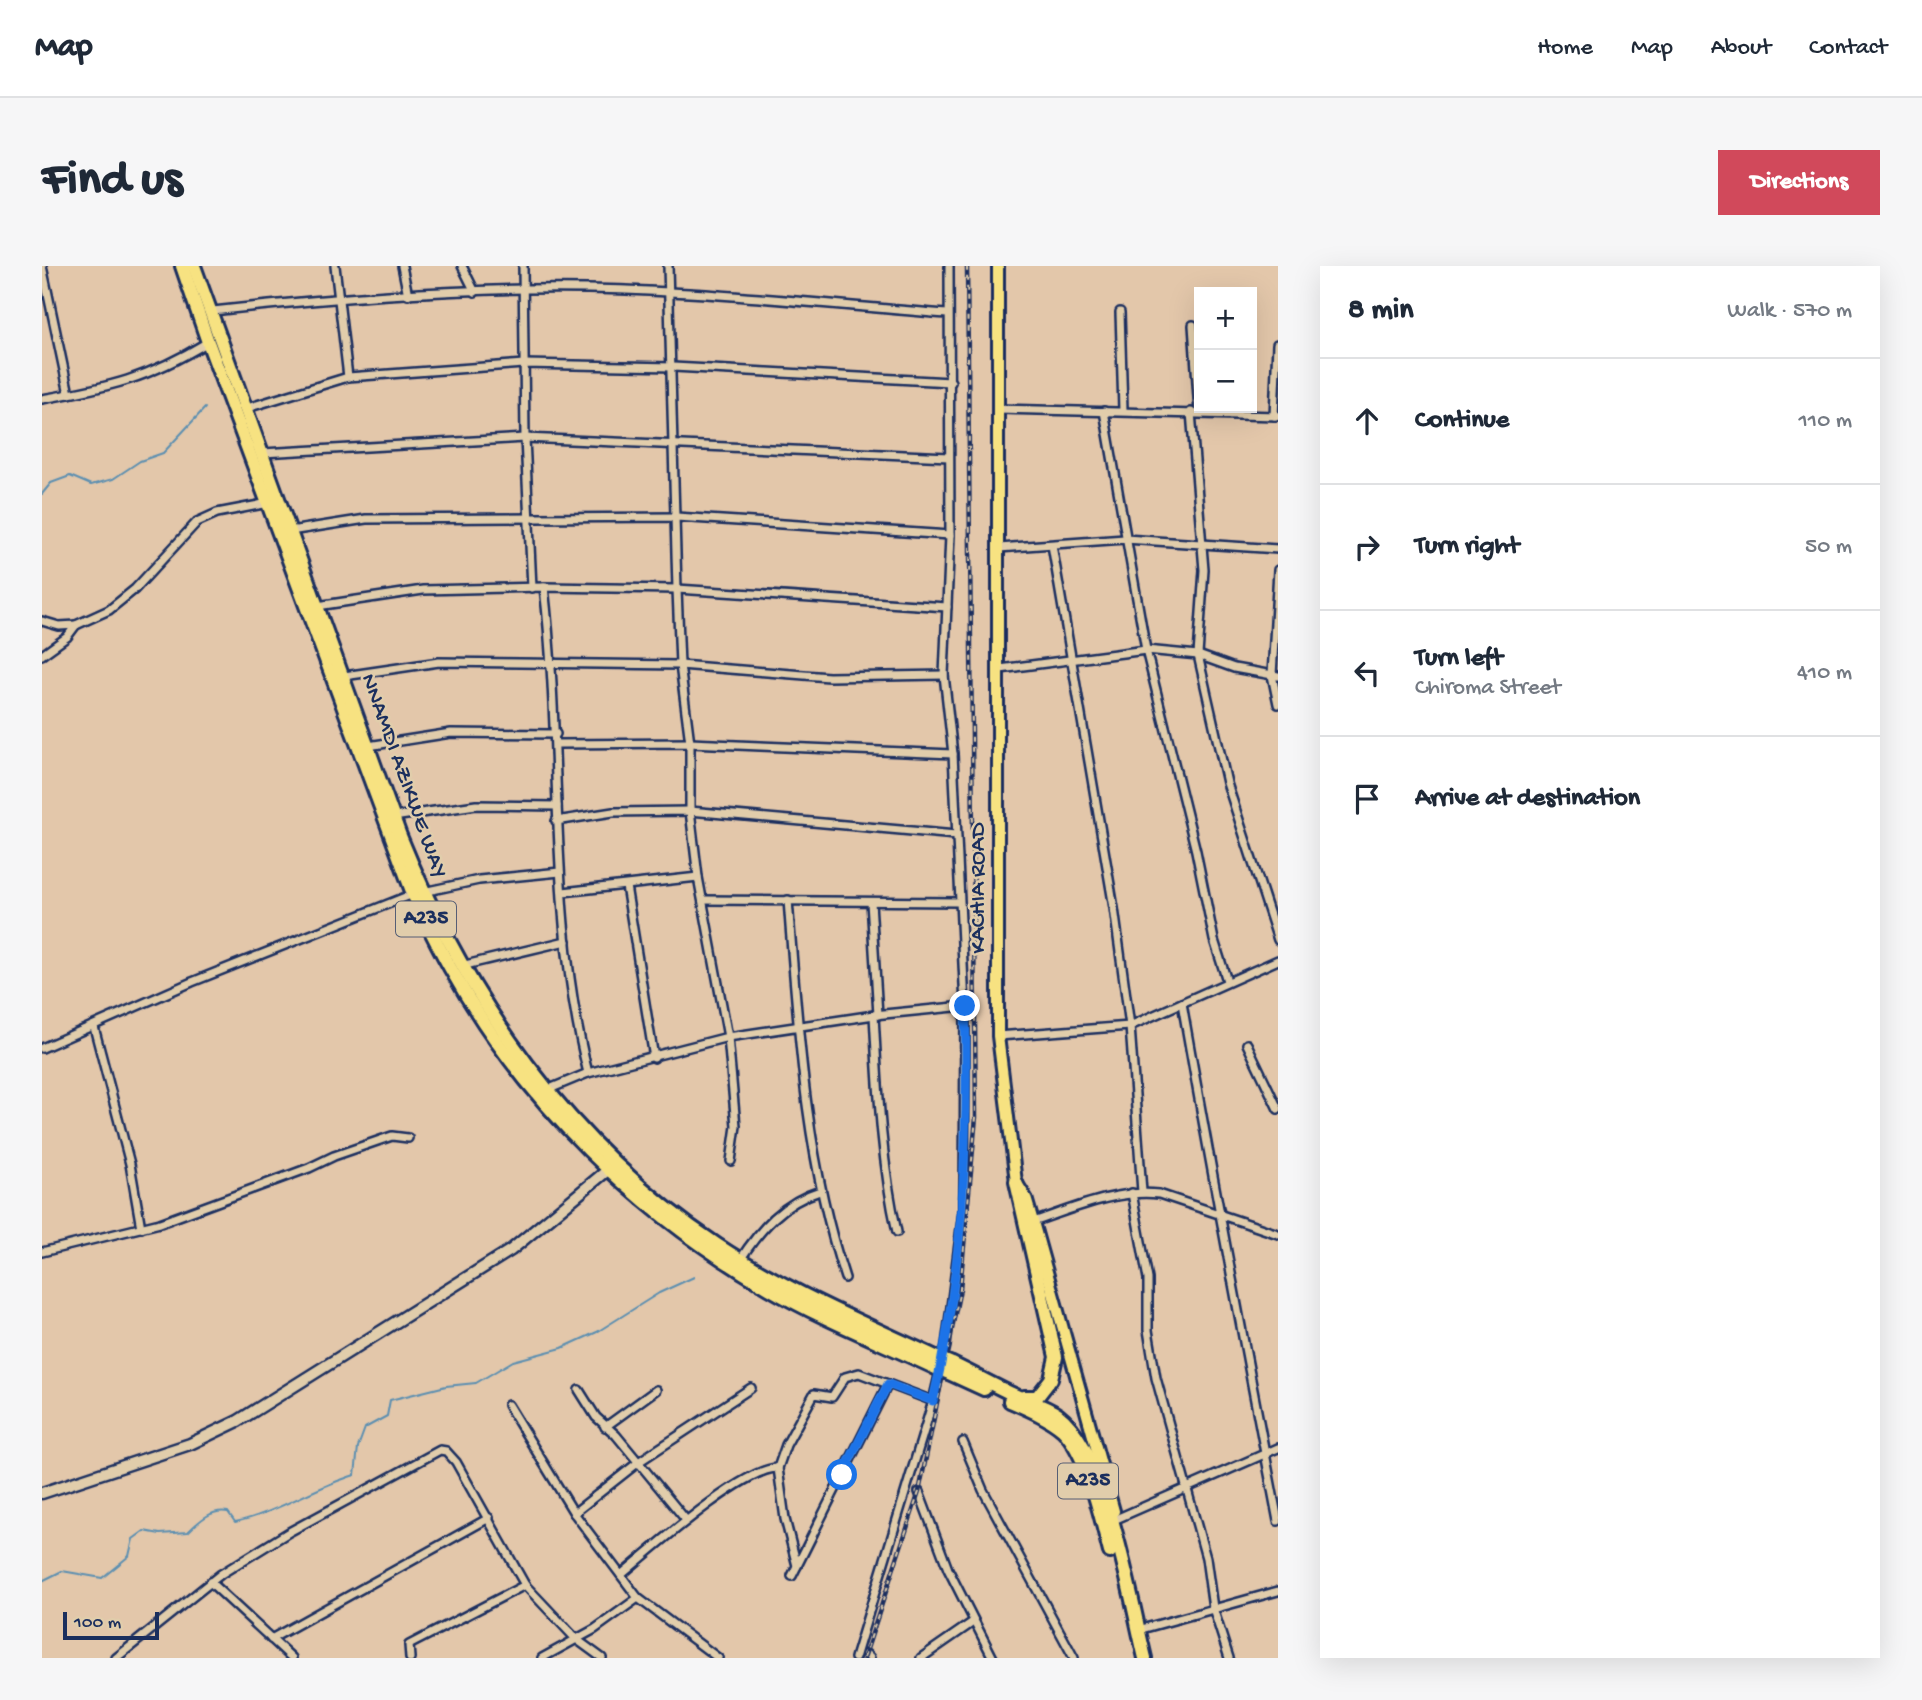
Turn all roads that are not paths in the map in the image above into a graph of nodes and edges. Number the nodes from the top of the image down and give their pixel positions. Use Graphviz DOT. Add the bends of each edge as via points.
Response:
graph roads {
  1 [pos="42,266"];
  2 [pos="182,266"];
  3 [pos="194,266"];
  4 [pos="335,266"];
  5 [pos="402,266"];
  6 [pos="462,266"];
  7 [pos="523,266"];
  8 [pos="668,266"];
  9 [pos="949,266"];
  10 [pos="998,266"];
  11 [pos="524,289"];
  12 [pos="475,292"];
  13 [pos="669,292"];
  14 [pos="408,295"];
  15 [pos="340,298"];
  16 [pos="213,311"];
  17 [pos="1119,312"];
  18 [pos="948,314"];
  19 [pos="1193,325"];
  20 [pos="208,342"];
  21 [pos="1276,344"];
  22 [pos="524,364"];
  23 [pos="673,367"];
  24 [pos="1194,368"];
  25 [pos="348,377"];
  26 [pos="951,382"];
  27 [pos="69,394"];
  28 [pos="42,399"];
  29 [pos="247,408"];
  30 [pos="998,409"];
  31 [pos="1123,410"];
  32 [pos="1104,411"];
  33 [pos="1194,412"];
  34 [pos="1195,413"];
  35 [pos="1215,413"];
  36 [pos="1276,416"];
  37 [pos="525,438"];
  38 [pos="675,443"];
  39 [pos="262,453"];
  40 [pos="949,457"];
  41 [pos="269,503"];
  42 [pos="527,517"];
  43 [pos="676,517"];
  44 [pos="290,531"];
  45 [pos="950,535"];
  46 [pos="1125,539"];
  47 [pos="1200,543"];
  48 [pos="1052,545"];
  49 [pos="999,548"];
  50 [pos="1278,550"];
  51 [pos="1278,570"];
  52 [pos="544,587"];
  53 [pos="532,588"];
  54 [pos="677,589"];
  55 [pos="317,606"];
  56 [pos="947,607"];
  57 [pos="42,621"];
  58 [pos="76,625"];
  59 [pos="1146,650"];
  60 [pos="42,655"];
  61 [pos="1198,655"];
  62 [pos="553,662"];
  63 [pos="1073,662"];
  64 [pos="680,665"];
  65 [pos="1000,669"];
  66 [pos="344,676"];
  67 [pos="944,676"];
  68 [pos="1275,676"];
  69 [pos="1278,704"];
  70 [pos="556,734"];
  71 [pos="690,743"];
  72 [pos="557,744"];
  73 [pos="368,746"];
  74 [pos="953,754"];
  75 [pos="557,806"];
  76 [pos="690,811"];
  77 [pos="393,817"];
  78 [pos="556,821"];
  79 [pos="956,835"];
  80 [pos="560,872"];
  81 [pos="698,877"];
  82 [pos="625,886"];
  83 [pos="563,892"];
  84 [pos="418,893"];
  85 [pos="704,900"];
  86 [pos="788,900"];
  87 [pos="871,902"];
  88 [pos="959,902"];
  89 [pos="1278,940"];
  90 [pos="566,941"];
  91 [pos="1278,960"];
  92 [pos="461,966"];
  93 [pos="1227,981"];
  94 [pos="1182,1003"];
  95 [pos="965,1006"];
  96 [pos="876,1015"];
  97 [pos="1130,1026"];
  98 [pos="94,1027"];
  99 [pos="798,1028"];
  100 [pos="998,1036"];
  101 [pos="727,1037"];
  102 [pos="1247,1044"];
  103 [pos="42,1048"];
  104 [pos="654,1058"];
  105 [pos="588,1073"];
  106 [pos="547,1090"];
  107 [pos="1278,1109"];
  108 [pos="408,1138"];
  109 [pos="731,1161"];
  110 [pos="609,1169"];
  111 [pos="1016,1182"];
  112 [pos="820,1191"];
  113 [pos="1142,1192"];
  114 [pos="1132,1193"];
  115 [pos="1219,1216"];
  116 [pos="1033,1222"];
  117 [pos="141,1228"];
  118 [pos="897,1232"];
  119 [pos="1278,1234"];
  120 [pos="42,1252"];
  121 [pos="740,1260"];
  122 [pos="845,1278"];
  123 [pos="937,1363"];
  124 [pos="951,1369"];
  125 [pos="888,1384"];
  126 [pos="751,1388"];
  127 [pos="579,1390"];
  128 [pos="656,1390"];
  129 [pos="1017,1396"];
  130 [pos="933,1401"];
  131 [pos="508,1405"];
  132 [pos="605,1427"];
  133 [pos="963,1442"];
  134 [pos="1278,1448"];
  135 [pos="1265,1454"];
  136 [pos="640,1461"];
  137 [pos="778,1468"];
  138 [pos="1187,1487"];
  139 [pos="919,1492"];
  140 [pos="42,1493"];
  141 [pos="574,1513"];
  142 [pos="489,1518"];
  143 [pos="1115,1519"];
  144 [pos="686,1520"];
  145 [pos="1278,1521"];
  146 [pos="1114,1534"];
  147 [pos="797,1566"];
  148 [pos="621,1575"];
  149 [pos="792,1576"];
  150 [pos="210,1582"];
  151 [pos="525,1585"];
  152 [pos="1278,1591"];
  153 [pos="638,1598"];
  154 [pos="1213,1608"];
  155 [pos="973,1622"];
  156 [pos="1138,1630"];
  157 [pos="271,1639"];
  158 [pos="576,1639"];
  159 [pos="116,1658"];
  160 [pos="292,1658"];
  161 [pos="410,1658"];
  162 [pos="542,1658"];
  163 [pos="602,1658"];
  164 [pos="718,1658"];
  165 [pos="855,1658"];
  166 [pos="921,1658"];
  167 [pos="993,1658"];
  168 [pos="1073,1658"];
  169 [pos="1137,1658"];
  170 [pos="1145,1658"];
  171 [pos="1229,1658"];
  1 -- 27 [label="street"];
  2 -- 20 [label="highway, NNAMDI AZIKWE WAY / A235"];
  3 -- 16 [label="highway, NNAMDI AZIKWE WAY / A235"];
  4 -- 15 [label="street"];
  5 -- 14 [label="street"];
  6 -- 12 [label="street"];
  7 -- 11 [label="street"];
  8 -- 13 [label="street"];
  9 -- 18 [label="street"];
  10 -- 30 [label="main road, KACHIA ROAD"];
  11 -- 12 [label="street"];
  11 -- 13 [label="street"];
  11 -- 22 [label="street"];
  12 -- 14 [label="street"];
  13 -- 18 [label="street"];
  13 -- 23 [label="street"];
  14 -- 15 [label="street"];
  15 -- 16 [label="street"];
  15 -- 25 [label="street"];
  16 -- 29 [label="highway, NNAMDI AZIKWE WAY / A235"];
  17 -- 31 [label="street"];
  18 -- 26 [label="street"];
  19 -- 24 [label="street"];
  20 -- 27 [label="street" via="164,368 114,386"];
  20 -- 41 [label="highway, NNAMDI AZIKWE WAY / A235"];
  21 -- 36 [label="street"];
  22 -- 23 [label="street"];
  22 -- 25 [label="street"];
  22 -- 37 [label="street"];
  23 -- 26 [label="street"];
  23 -- 38 [label="street"];
  25 -- 29 [label="street"];
  26 -- 40 [label="street"];
  27 -- 28 [label="street"];
  29 -- 39 [label="highway, NNAMDI AZIKWE WAY / A235"];
  30 -- 32 [label="street"];
  30 -- 49 [label="main road, KACHIA ROAD"];
  31 -- 32 [label="street"];
  31 -- 33 [label="street"];
  32 -- 46 [label="street"];
  34 -- 47 [label="street"];
  35 -- 36 [label="street"];
  37 -- 38 [label="street"];
  37 -- 39 [label="street"];
  37 -- 42 [label="street"];
  38 -- 40 [label="street"];
  38 -- 43 [label="street"];
  39 -- 44 [label="highway, NNAMDI AZIKWE WAY / A235"];
  40 -- 45 [label="street"];
  41 -- 58 [label="street" via="204,517 135,589 109,610"];
  41 -- 84 [label="highway, NNAMDI AZIKWE WAY / A235"];
  42 -- 43 [label="street"];
  42 -- 44 [label="street" via="366,519"];
  42 -- 53 [label="street"];
  43 -- 45 [label="street"];
  43 -- 54 [label="street"];
  44 -- 55 [label="highway, NNAMDI AZIKWE WAY / A235"];
  45 -- 56 [label="street"];
  46 -- 47 [label="street"];
  46 -- 48 [label="street"];
  46 -- 59 [label="street"];
  47 -- 50 [label="street"];
  47 -- 61 [label="street" via="1204,570"];
  48 -- 49 [label="street"];
  48 -- 63 [label="street"];
  49 -- 65 [label="main road, KACHIA ROAD"];
  51 -- 68 [label="street"];
  52 -- 53 [label="street"];
  52 -- 54 [label="street"];
  52 -- 62 [label="street"];
  53 -- 55 [label="street" via="423,590"];
  54 -- 56 [label="street"];
  54 -- 64 [label="street"];
  55 -- 66 [label="highway, NNAMDI AZIKWE WAY / A235"];
  56 -- 67 [label="street"];
  57 -- 58 [label="street"];
  58 -- 60 [label="street"];
  59 -- 61 [label="street"];
  59 -- 63 [label="street"];
  59 -- 93 [label="street"];
  61 -- 68 [label="street"];
  61 -- 89 [label="street" via="1227,783"];
  62 -- 64 [label="street"];
  62 -- 66 [label="street" via="439,662"];
  62 -- 70 [label="street"];
  63 -- 65 [label="street"];
  63 -- 97 [label="street"];
  64 -- 67 [label="street" via="829,677"];
  64 -- 71 [label="street"];
  65 -- 100 [label="main road, KACHIA ROAD"];
  66 -- 73 [label="highway, NNAMDI AZIKWE WAY / A235"];
  67 -- 74 [label="street"];
  68 -- 69 [label="street"];
  70 -- 72 [label="street"];
  70 -- 73 [label="street" via="451,733"];
  71 -- 72 [label="street"];
  71 -- 74 [label="street"];
  71 -- 76 [label="street"];
  72 -- 75 [label="street"];
  73 -- 77 [label="highway, NNAMDI AZIKWE WAY / A235"];
  74 -- 79 [label="street"];
  75 -- 77 [label="street" via="476,805"];
  75 -- 78 [label="street"];
  76 -- 78 [label="street" via="613,812"];
  76 -- 79 [label="street"];
  76 -- 81 [label="street"];
  77 -- 84 [label="highway, NNAMDI AZIKWE WAY / A235"];
  78 -- 80 [label="street"];
  79 -- 88 [label="street"];
  80 -- 83 [label="street"];
  80 -- 84 [label="street" via="479,880"];
  81 -- 82 [label="street"];
  81 -- 85 [label="street"];
  82 -- 83 [label="street"];
  82 -- 104 [label="street"];
  83 -- 90 [label="street"];
  84 -- 92 [label="highway, NNAMDI AZIKWE WAY / A235"];
  84 -- 98 [label="street" via="192,982"];
  84 -- 110 [label="highway, NNAMDI AZIKWE WAY / A235" via="451,969 501,1047 555,1114"];
  85 -- 86 [label="street"];
  85 -- 101 [label="street"];
  86 -- 87 [label="street"];
  86 -- 99 [label="street"];
  87 -- 88 [label="street"];
  87 -- 96 [label="street"];
  88 -- 95 [label="street"];
  90 -- 92 [label="street"];
  90 -- 105 [label="street" via="573,1014"];
  91 -- 93 [label="street"];
  92 -- 106 [label="highway, NNAMDI AZIKWE WAY / A235" via="493,1019"];
  93 -- 94 [label="street"];
  94 -- 97 [label="street"];
  94 -- 115 [label="street"];
  95 -- 96 [label="street"];
  95 -- 130 [label="street" via="964,1204 946,1346"];
  96 -- 99 [label="street"];
  96 -- 118 [label="street" via="879,1108"];
  97 -- 100 [label="street"];
  97 -- 113 [label="street"];
  98 -- 103 [label="street"];
  98 -- 117 [label="street" via="130,1164"];
  99 -- 101 [label="street"];
  99 -- 112 [label="street"];
  100 -- 111 [label="main road, KACHIA ROAD"];
  101 -- 104 [label="street"];
  101 -- 109 [label="street" via="736,1126"];
  102 -- 107 [label="street"];
  104 -- 105 [label="street"];
  105 -- 106 [label="street"];
  106 -- 121 [label="highway, NNAMDI AZIKWE WAY / A235" via="604,1152 648,1191"];
  108 -- 117 [label="street" via="393,1136"];
  110 -- 123 [label="highway, NNAMDI AZIKWE WAY / A235" via="662,1216 740,1270 812,1311"];
  110 -- 140 [label="street" via="511,1250 238,1421 190,1444"];
  111 -- 116 [label="main road, KACHIA ROAD"];
  111 -- 129 [label="highway" via="1056,1357 1042,1393 1033,1398"];
  112 -- 121 [label="street" via="772,1219"];
  112 -- 122 [label="street"];
  113 -- 114 [label="street"];
  113 -- 115 [label="street"];
  114 -- 116 [label="street"];
  114 -- 138 [label="street" via="1148,1279 1148,1330 1156,1378"];
  115 -- 119 [label="street"];
  115 -- 135 [label="street"];
  116 -- 143 [label="main road, KACHIA ROAD"];
  117 -- 120 [label="street"];
  121 -- 123 [label="highway, NNAMDI AZIKWE WAY / A235"];
  123 -- 124 [label="highway, NNAMDI AZIKWE WAY / A235, bridge"];
  124 -- 129 [label="highway, NNAMDI AZIKWE WAY / A235"];
  124 -- 169 [label="highway, A235" via="1052,1422 1071,1442 1102,1521"];
  125 -- 130 [label="street"];
  125 -- 137 [label="street" via="852,1374 832,1397 814,1394"];
  125 -- 147 [label="street"];
  126 -- 136 [label="street"];
  127 -- 132 [label="street"];
  128 -- 132 [label="street"];
  129 -- 146 [label="highway, NNAMDI AZIKWE WAY / A235" via="1042,1405 1079,1436"];
  130 -- 165 [label="street"];
  131 -- 141 [label="street"];
  132 -- 136 [label="street"];
  133 -- 168 [label="street" via="983,1490"];
  134 -- 135 [label="street"];
  135 -- 138 [label="street"];
  135 -- 145 [label="street"];
  136 -- 141 [label="street"];
  136 -- 144 [label="street"];
  137 -- 144 [label="street" via="761,1471"];
  137 -- 147 [label="street"];
  138 -- 143 [label="street"];
  138 -- 154 [label="street" via="1206,1558"];
  139 -- 155 [label="street"];
  141 -- 148 [label="street"];
  142 -- 150 [label="street" via="452,1455 440,1450 289,1532"];
  142 -- 151 [label="street"];
  142 -- 157 [label="street"];
  143 -- 146 [label="main road, KACHIA ROAD"];
  144 -- 148 [label="street"];
  146 -- 156 [label="highway, KACHIA ROAD / A235"];
  147 -- 149 [label="street"];
  148 -- 153 [label="street"];
  150 -- 157 [label="street"];
  150 -- 159 [label="street"];
  151 -- 158 [label="street"];
  151 -- 161 [label="street" via="409,1645"];
  152 -- 154 [label="street"];
  153 -- 158 [label="street"];
  153 -- 164 [label="street"];
  154 -- 156 [label="street"];
  154 -- 171 [label="street"];
  155 -- 166 [label="street"];
  155 -- 167 [label="street"];
  156 -- 170 [label="highway, KACHIA ROAD / A235"];
  157 -- 160 [label="street"];
  158 -- 162 [label="street"];
  158 -- 163 [label="street"];
}
